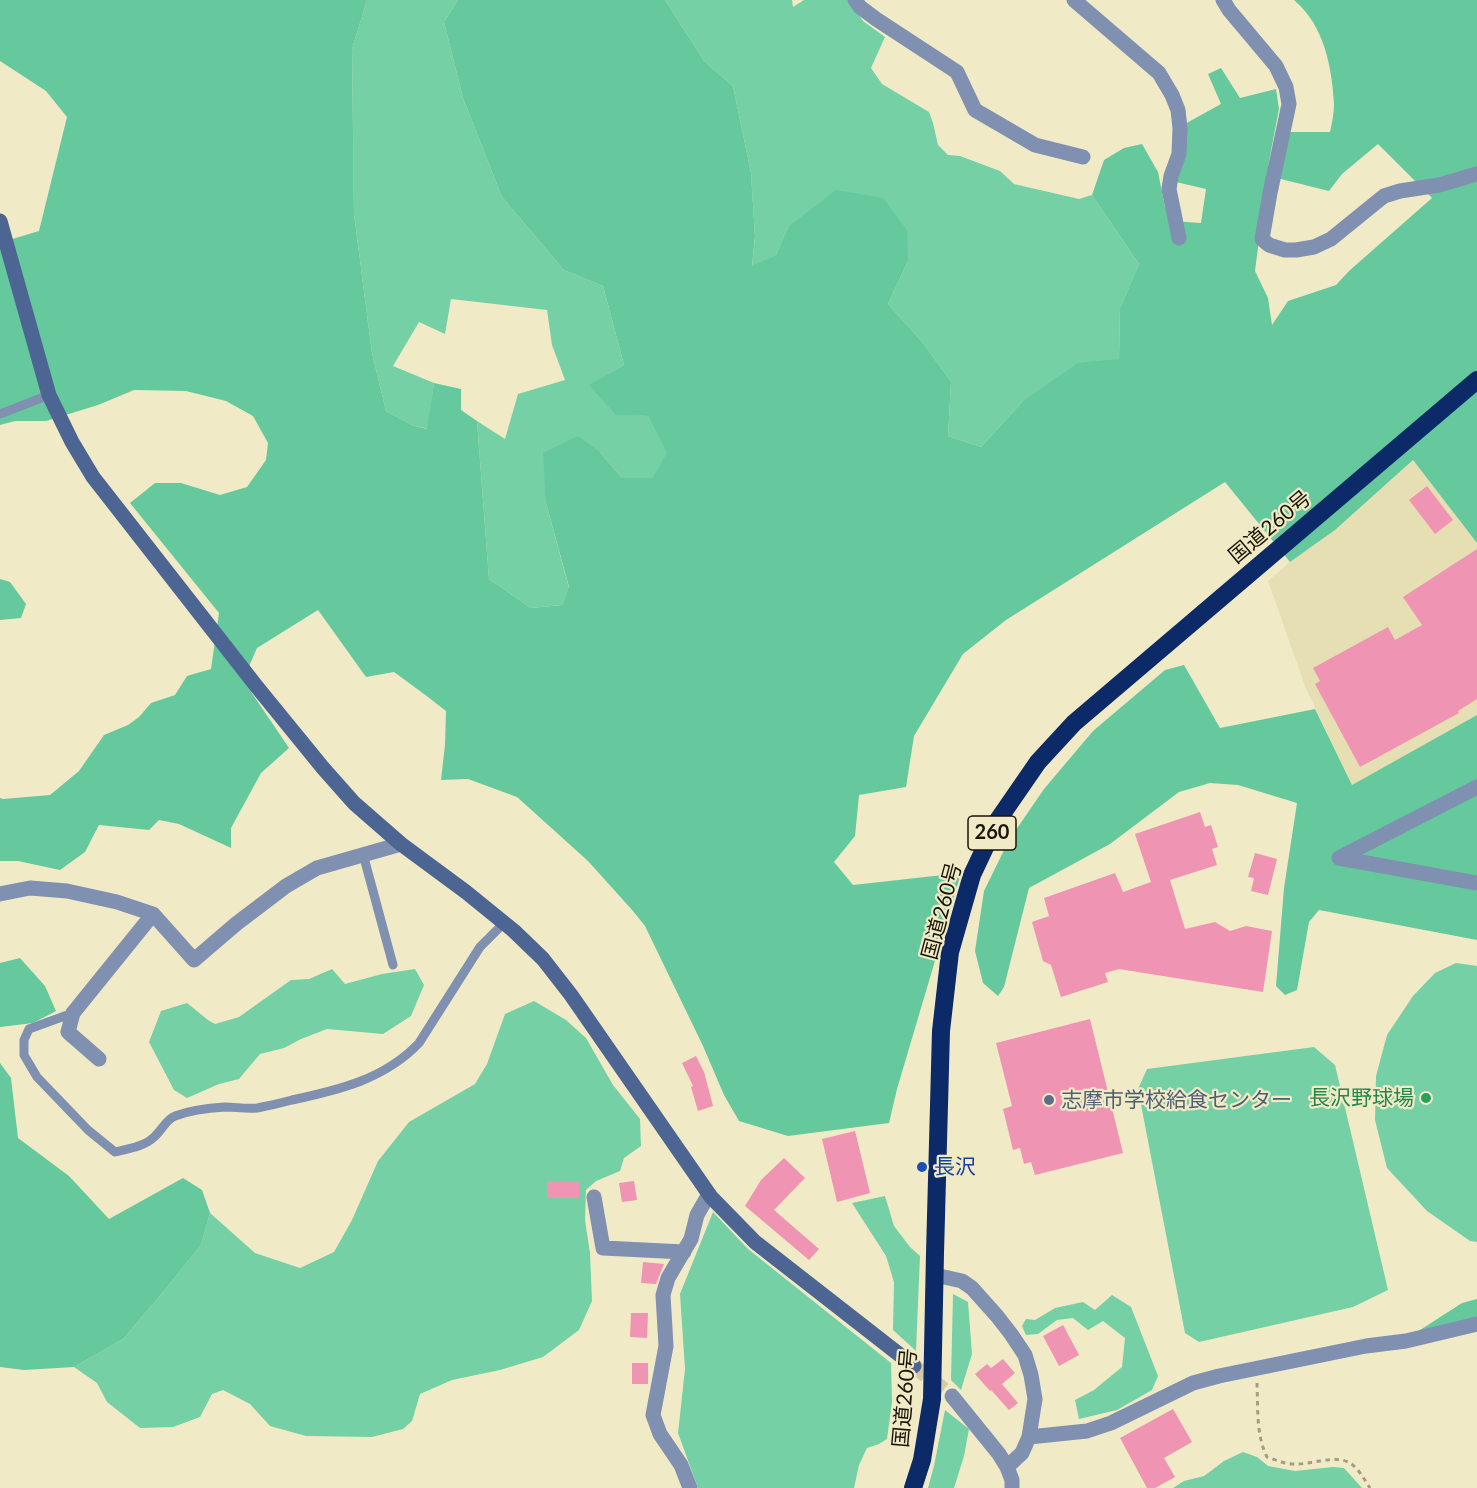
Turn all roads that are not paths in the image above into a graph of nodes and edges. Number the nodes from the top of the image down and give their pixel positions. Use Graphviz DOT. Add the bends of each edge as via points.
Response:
graph roads {
  1 [pos="855,0"];
  2 [pos="1074,0"];
  3 [pos="1223,0"];
  4 [pos="1083,157"];
  5 [pos="1477,174"];
  6 [pos="0,220"];
  7 [pos="1179,238"];
  8 [pos="1477,380"];
  9 [pos="48,395"];
  10 [pos="0,414"];
  11 [pos="1477,787"];
  12 [pos="401,844"];
  13 [pos="363,854"];
  14 [pos="1477,883"];
  15 [pos="0,894"];
  16 [pos="153,914"];
  17 [pos="504,923"];
  18 [pos="393,965"];
  19 [pos="73,1013"];
  20 [pos="99,1059"];
  21 [pos="709,1194"];
  22 [pos="594,1197"];
  23 [pos="684,1252"];
  24 [pos="935,1275"];
  25 [pos="1477,1324"];
  26 [pos="914,1366"];
  27 [pos="952,1396"];
  28 [pos="1029,1437"];
  29 [pos="1007,1467"];
  30 [pos="690,1488"];
  31 [pos="913,1488"];
  32 [pos="1012,1488"];
  1 -- 4 [label="street" via="876,19 957,72 975,110 1035,145"];
  2 -- 7 [label="street" via="1160,73 1172,95 1180,128 1179,154 1169,189"];
  3 -- 5 [label="street" via="1276,66 1286,87 1288,104 1262,238 1269,245 1285,250 1314,247 1331,239 1384,196"];
  6 -- 9 [label="street"];
  8 -- 24 [label="highway, 国道260号 / 260" via="1074,723 1038,762 998,820 972,875 950,952 941,1031"];
  9 -- 10 [label="lane"];
  9 -- 12 [label="street" via="93,477 257,687 354,803"];
  11 -- 14 [label="street" via="1339,858"];
  12 -- 13 [label="street"];
  12 -- 17 [label="street"];
  13 -- 16 [label="street" via="317,868 286,886 194,960"];
  13 -- 18 [label="lane"];
  15 -- 16 [label="street" via="30,888 67,891"];
  16 -- 19 [label="street"];
  17 -- 19 [label="lane" via="480,947 419,1043 389,1069 309,1097 256,1108 200,1109 172,1117 152,1139 115,1152 37,1077 24,1055 29,1029"];
  17 -- 21 [label="street" via="543,959 571,994"];
  19 -- 20 [label="street" via="69,1032"];
  21 -- 23 [label="street"];
  21 -- 26 [label="street" via="755,1242"];
  22 -- 23 [label="street" via="603,1248"];
  23 -- 30 [label="street" via="663,1295 666,1346 653,1415"];
  24 -- 28 [label="street" via="962,1281 972,1288 998,1316 1024,1355 1035,1399"];
  24 -- 31 [label="highway, 国道260号 / 260" via="932,1399"];
  25 -- 28 [label="street" via="1193,1383 1087,1431"];
  27 -- 29 [label="street"];
  28 -- 29 [label="street" via="1022,1454"];
  29 -- 32 [label="street"];
}
